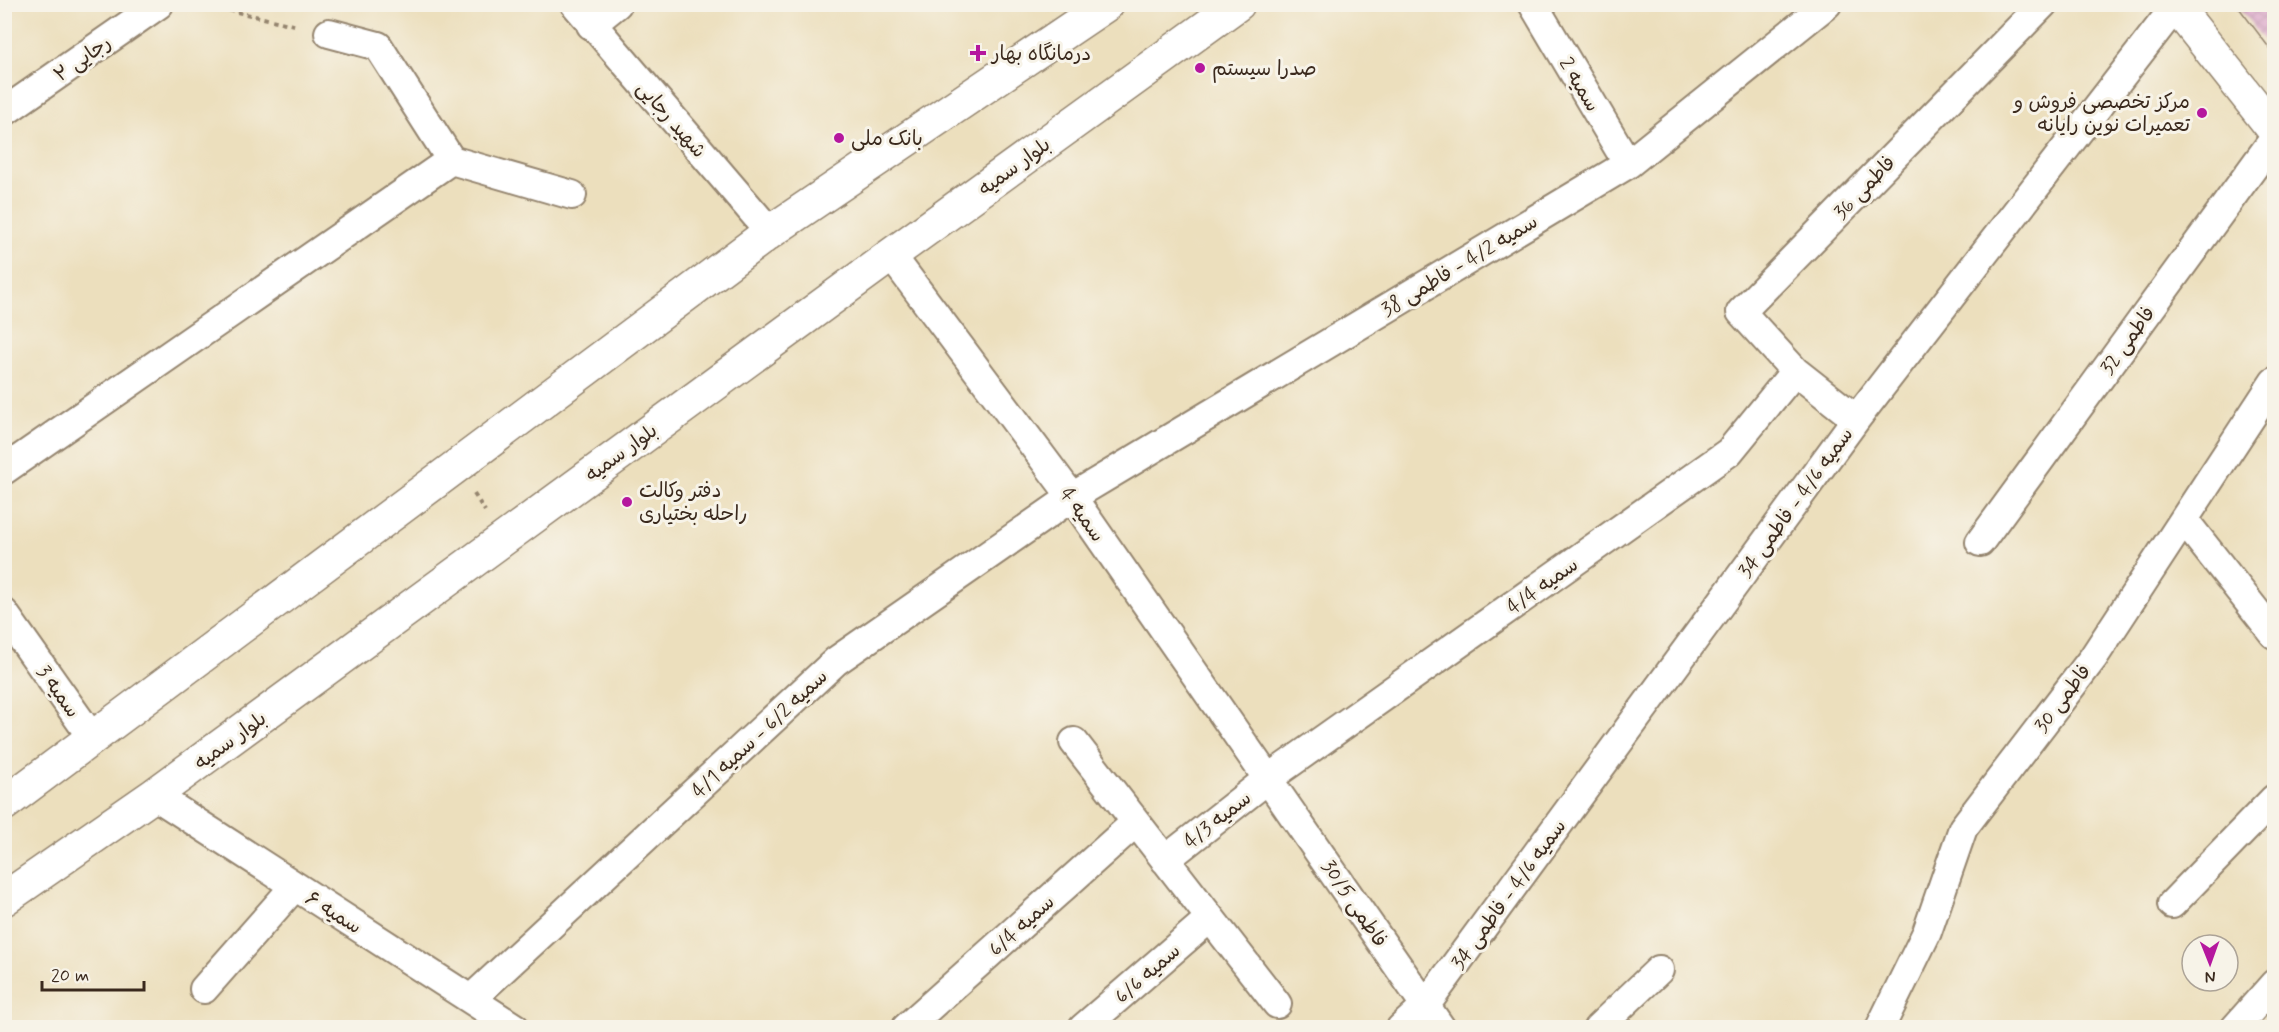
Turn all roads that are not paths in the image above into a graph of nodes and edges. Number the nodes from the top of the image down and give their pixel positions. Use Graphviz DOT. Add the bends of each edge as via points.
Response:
graph roads {
  1 [pos="159,4"];
  2 [pos="617,4"];
  3 [pos="1107,4"];
  4 [pos="1238,4"];
  5 [pos="1533,4"];
  6 [pos="1827,4"];
  7 [pos="2043,4"];
  8 [pos="2176,7"];
  9 [pos="583,15"];
  10 [pos="329,33"];
  11 [pos="4,112"];
  12 [pos="2274,130"];
  13 [pos="2274,140"];
  14 [pos="451,160"];
  15 [pos="1628,164"];
  16 [pos="572,195"];
  17 [pos="770,232"];
  18 [pos="891,255"];
  19 [pos="1795,371"];
  20 [pos="2274,382"];
  21 [pos="1856,419"];
  22 [pos="4,470"];
  23 [pos="1072,497"];
  24 [pos="2184,520"];
  25 [pos="1980,542"];
  26 [pos="4,613"];
  27 [pos="2274,634"];
  28 [pos="93,739"];
  29 [pos="1074,742"];
  30 [pos="1269,778"];
  31 [pos="154,795"];
  32 [pos="2274,799"];
  33 [pos="4,804"];
  34 [pos="1136,822"];
  35 [pos="1165,860"];
  36 [pos="294,887"];
  37 [pos="4,899"];
  38 [pos="2172,904"];
  39 [pos="1210,918"];
  40 [pos="1659,970"];
  41 [pos="204,989"];
  42 [pos="471,999"];
  43 [pos="2269,1002"];
  44 [pos="1276,1004"];
  45 [pos="1433,1017"];
  46 [pos="515,1028"];
  47 [pos="906,1028"];
  48 [pos="1083,1028"];
  49 [pos="1401,1028"];
  50 [pos="1598,1028"];
  51 [pos="1880,1028"];
  52 [pos="2235,1028"];
  1 -- 11 [label="street, رجایی ۲"];
  2 -- 9 [label="street"];
  3 -- 17 [label="main road"];
  4 -- 18 [label="main road, بلوار سمیه"];
  5 -- 15 [label="street, سمیه 2"];
  6 -- 15 [label="street, سمیه 4/2 - فاطمی 38"];
  7 -- 19 [label="street, فاطمی 36" via="1741,312"];
  8 -- 12 [label="main road"];
  8 -- 21 [label="street, سمیه 4/6 - فاطمی 34"];
  9 -- 17 [label="street, شهید رجایی"];
  10 -- 14 [label="street" via="378,45"];
  13 -- 25 [label="street, فاطمی 32"];
  14 -- 16 [label="street"];
  14 -- 22 [label="street"];
  15 -- 23 [label="street, سمیه 4/2 - فاطمی 38"];
  17 -- 28 [label="main road"];
  18 -- 23 [label="street, سمیه 4"];
  18 -- 31 [label="main road, بلوار سمیه"];
  19 -- 21 [label="street"];
  19 -- 30 [label="street, سمیه 4/4" via="1729,452"];
  20 -- 24 [label="street, فاطمی 30"];
  21 -- 45 [label="street, سمیه 4/6 - فاطمی 34"];
  23 -- 30 [label="street, سمیه 4"];
  23 -- 42 [label="street, سمیه 6/2 - سمیه 4/1" via="836,661"];
  24 -- 27 [label="street"];
  24 -- 51 [label="street, فاطمی 30" via="2093,658 1963,828 1927,932"];
  26 -- 28 [label="street, سمیه 3"];
  28 -- 33 [label="main road"];
  29 -- 34 [label="street"];
  30 -- 35 [label="street, سمیه 4/3"];
  30 -- 45 [label="street, فاطمی 30/5"];
  31 -- 36 [label="street, سمیه ۶"];
  31 -- 37 [label="main road, بلوار سمیه"];
  32 -- 38 [label="street"];
  34 -- 35 [label="street"];
  34 -- 47 [label="street, سمیه 6/4"];
  35 -- 39 [label="street"];
  36 -- 41 [label="street"];
  36 -- 42 [label="street, سمیه ۶"];
  39 -- 44 [label="street"];
  39 -- 48 [label="street, سمیه 6/6"];
  40 -- 50 [label="street"];
  42 -- 46 [label="street, سمیه ۶"];
  43 -- 52 [label="street"];
  45 -- 49 [label="street, سمیه 4/6 - فاطمی 34"];
}
